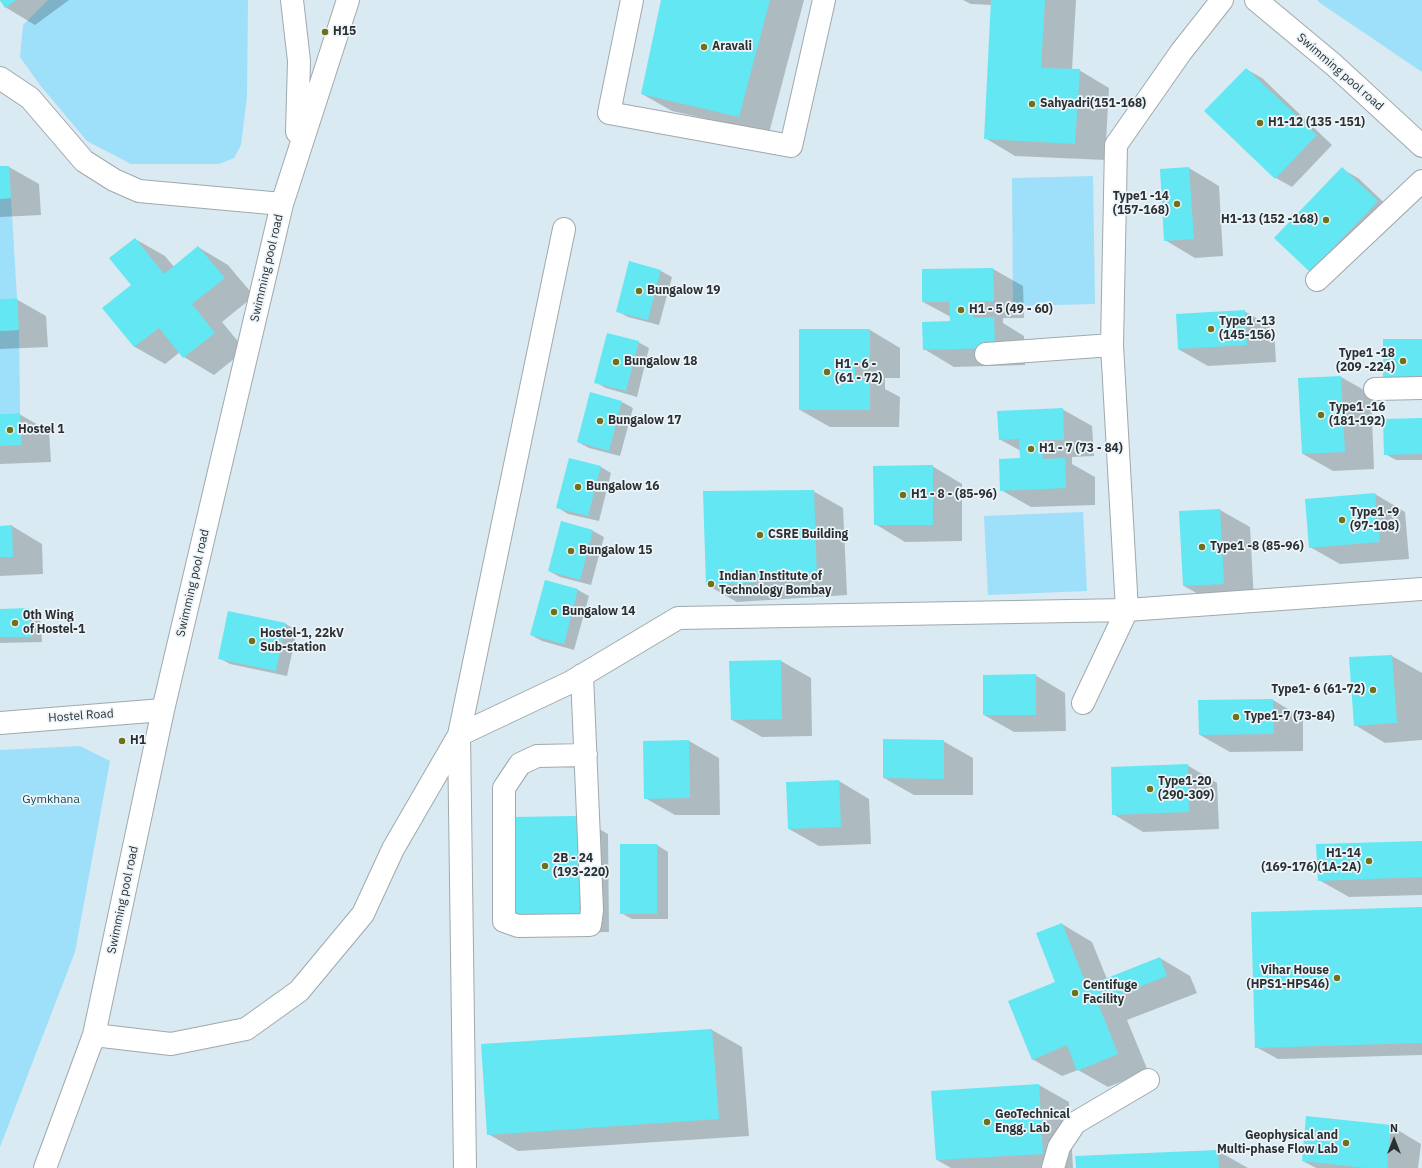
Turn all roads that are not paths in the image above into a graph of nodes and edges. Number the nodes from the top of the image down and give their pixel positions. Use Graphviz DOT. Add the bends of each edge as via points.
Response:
graph roads {
  1 [pos="292,0"];
  2 [pos="348,0"];
  3 [pos="632,0"];
  4 [pos="824,0"];
  5 [pos="1222,0"];
  6 [pos="1256,0"];
  7 [pos="0,78"];
  8 [pos="1422,146"];
  9 [pos="296,158"];
  10 [pos="1422,181"];
  11 [pos="282,204"];
  12 [pos="564,229"];
  13 [pos="1317,280"];
  14 [pos="1112,345"];
  15 [pos="986,354"];
  16 [pos="1422,388"];
  17 [pos="1375,389"];
  18 [pos="1422,589"];
  19 [pos="1126,610"];
  20 [pos="582,675"];
  21 [pos="1083,703"];
  22 [pos="163,710"];
  23 [pos="0,723"];
  24 [pos="459,735"];
  25 [pos="586,755"];
  26 [pos="94,1035"];
  27 [pos="1148,1080"];
  28 [pos="45,1168"];
  29 [pos="465,1168"];
  30 [pos="1053,1168"];
  1 -- 9 [label="lane" via="299,61"];
  2 -- 9 [label="lane, Swimming pool road"];
  3 -- 4 [label="lane" via="609,113 791,146"];
  5 -- 14 [label="lane" via="1181,52 1116,145"];
  6 -- 8 [label="lane, Swimming pool road"];
  7 -- 11 [label="lane" via="30,98 84,161 114,180 139,191"];
  9 -- 11 [label="lane, Swimming pool road"];
  10 -- 13 [label="lane"];
  11 -- 22 [label="lane, Swimming pool road"];
  12 -- 24 [label="lane"];
  14 -- 15 [label="lane"];
  14 -- 19 [label="lane"];
  16 -- 17 [label="lane"];
  18 -- 19 [label="lane"];
  19 -- 20 [label="lane" via="678,618"];
  19 -- 21 [label="lane"];
  20 -- 24 [label="lane"];
  20 -- 25 [label="lane"];
  22 -- 23 [label="lane, Hostel Road"];
  22 -- 26 [label="lane, Swimming pool road"];
  24 -- 26 [label="lane" via="393,849 363,914 299,991 246,1029 171,1044"];
  24 -- 29 [label="lane"];
  25 -- 25 [label="lane" via="592,910 590,925 518,926 504,921 504,788 520,764 537,756"];
  26 -- 28 [label="lane, Swimming pool road"];
  27 -- 30 [label="lane" via="1075,1123 1059,1147"];
}
